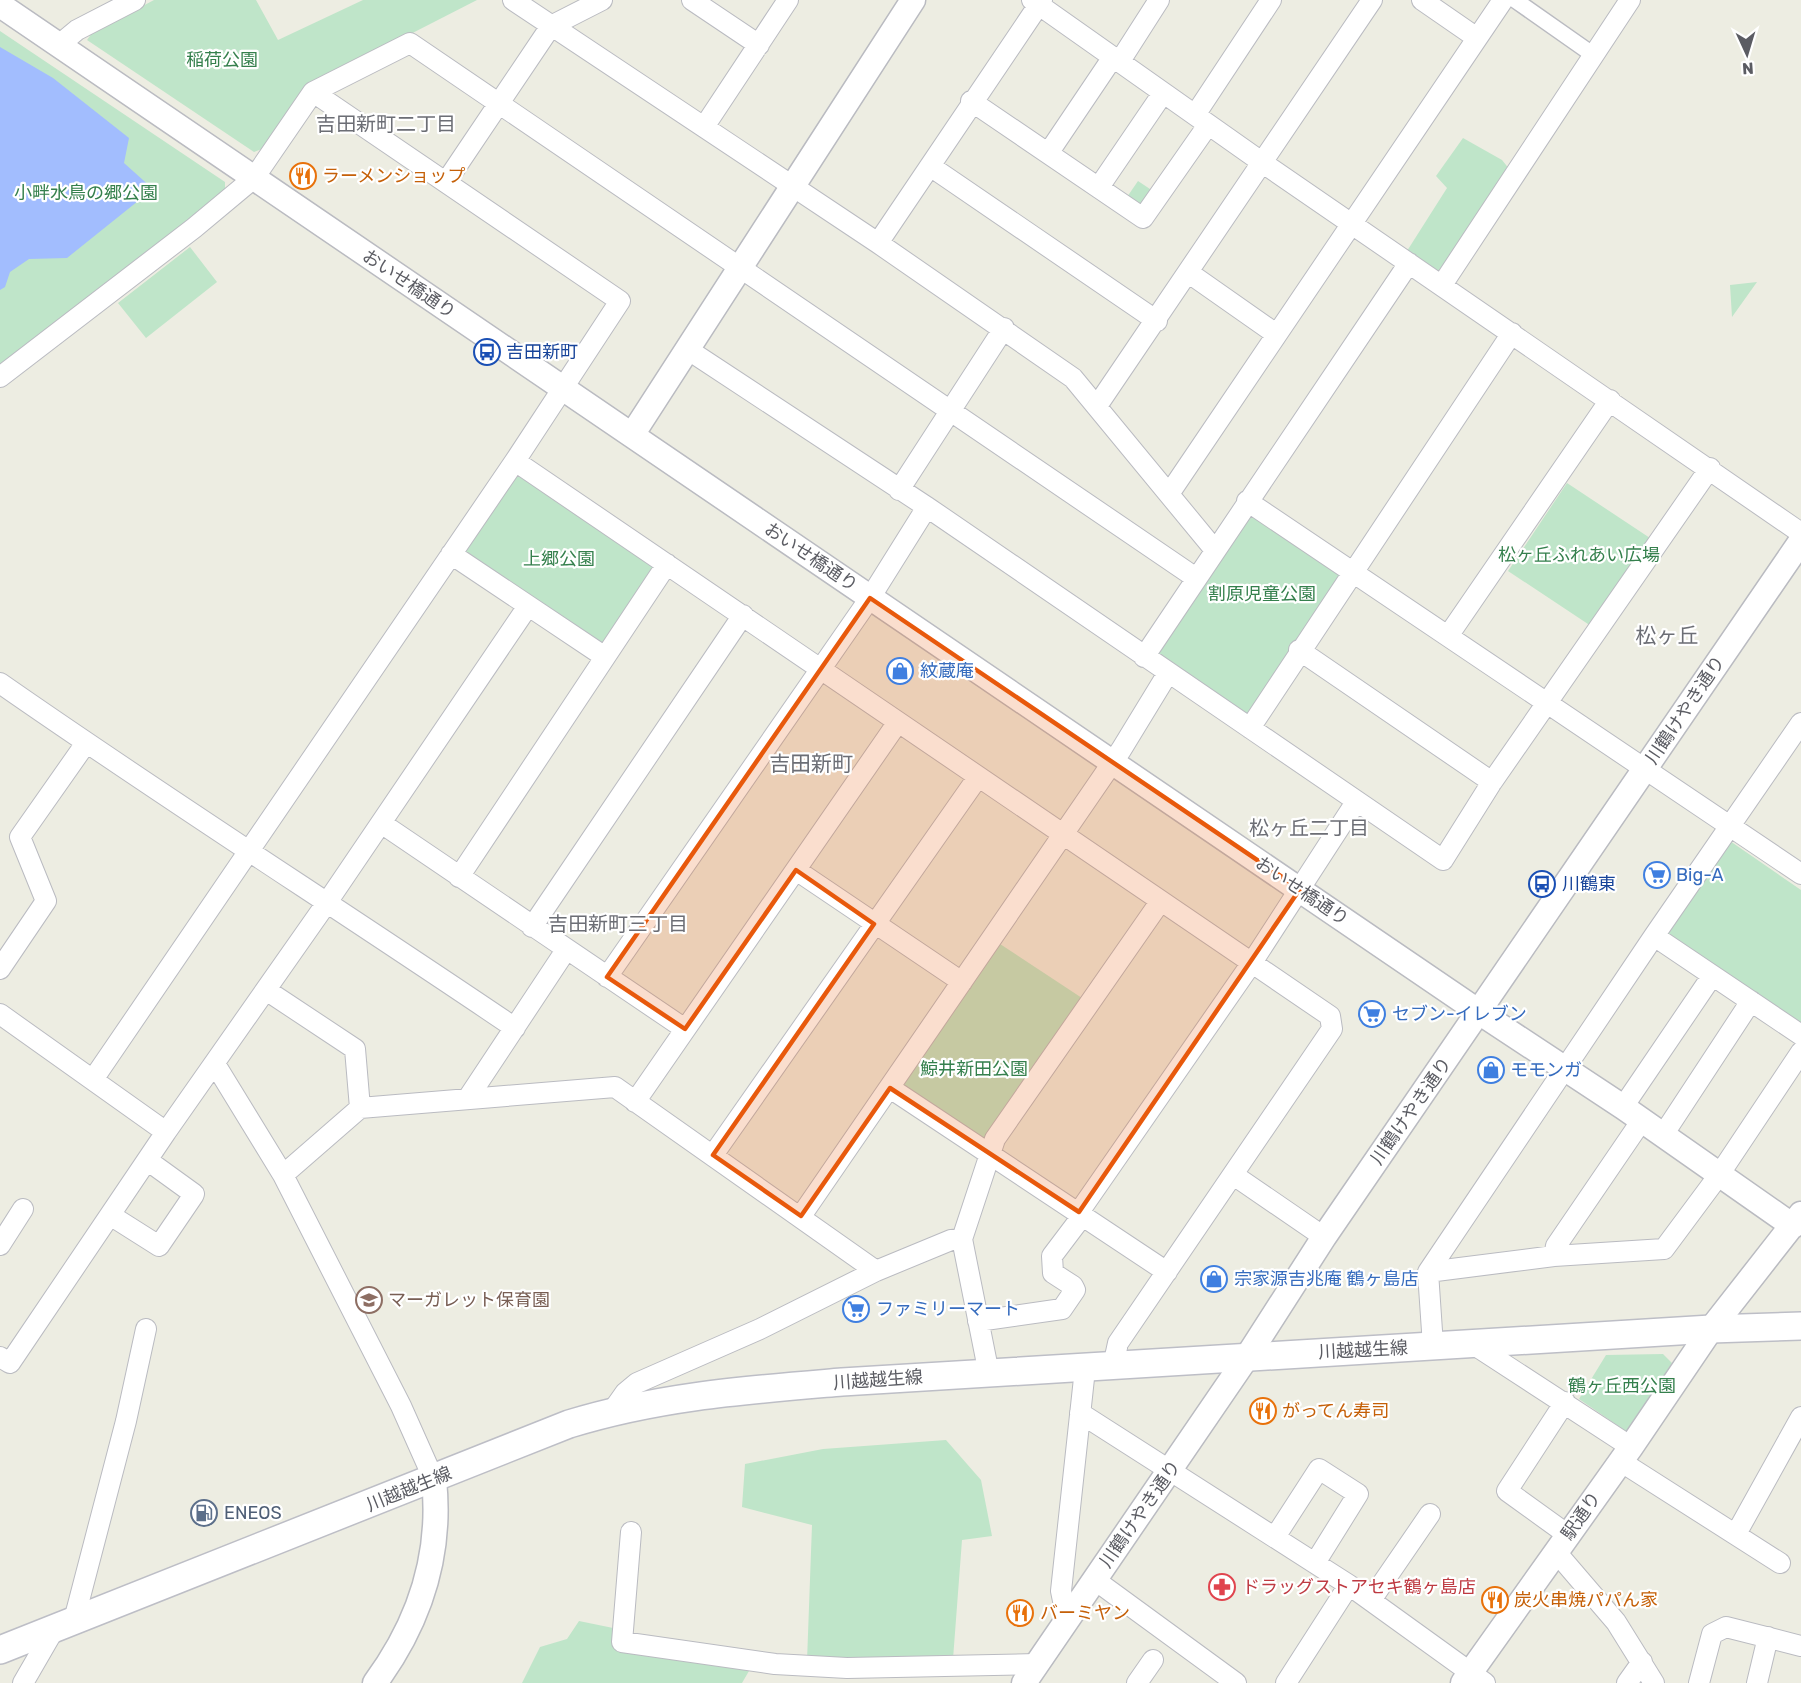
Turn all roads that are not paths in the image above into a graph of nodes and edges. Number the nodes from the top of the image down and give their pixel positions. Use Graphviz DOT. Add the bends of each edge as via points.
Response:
graph roads {
  1 [pos="135,0"];
  2 [pos="513,0"];
  3 [pos="602,0"];
  4 [pos="692,0"];
  5 [pos="788,0"];
  6 [pos="913,0"];
  7 [pos="1159,0"];
  8 [pos="1271,0"];
  9 [pos="1372,0"];
  10 [pos="1422,0"];
  11 [pos="1503,0"];
  12 [pos="1515,0"];
  13 [pos="1630,0"];
  14 [pos="1038,1"];
  15 [pos="0,5"];
  16 [pos="551,26"];
  17 [pos="1477,38"];
  18 [pos="59,45"];
  19 [pos="759,45"];
  20 [pos="1592,54"];
  21 [pos="1116,59"];
  22 [pos="313,92"];
  23 [pos="1163,93"];
  24 [pos="971,101"];
  25 [pos="500,102"];
  26 [pos="1202,120"];
  27 [pos="704,127"];
  28 [pos="1049,152"];
  29 [pos="1263,163"];
  30 [pos="930,166"];
  31 [pos="254,178"];
  32 [pos="446,182"];
  33 [pos="792,187"];
  34 [pos="1099,187"];
  35 [pos="1351,224"];
  36 [pos="878,243"];
  37 [pos="1409,263"];
  38 [pos="740,267"];
  39 [pos="1189,273"];
  40 [pos="1442,285"];
  41 [pos="1157,321"];
  42 [pos="1004,328"];
  43 [pos="1512,333"];
  44 [pos="1276,334"];
  45 [pos="687,349"];
  46 [pos="0,377"];
  47 [pos="562,388"];
  48 [pos="1610,400"];
  49 [pos="1097,406"];
  50 [pos="952,410"];
  51 [pos="632,435"];
  52 [pos="515,461"];
  53 [pos="1710,468"];
  54 [pos="899,490"];
  55 [pos="1169,494"];
  56 [pos="1247,501"];
  57 [pos="927,507"];
  58 [pos="1801,533"];
  59 [pos="1801,541"];
  60 [pos="1214,549"];
  61 [pos="451,554"];
  62 [pos="667,564"];
  63 [pos="1353,573"];
  64 [pos="1196,578"];
  65 [pos="870,598"];
  66 [pos="528,606"];
  67 [pos="743,615"];
  68 [pos="1448,636"];
  69 [pos="1299,650"];
  70 [pos="604,657"];
  71 [pos="1144,657"];
  72 [pos="820,669"];
  73 [pos="1168,673"];
  74 [pos="0,683"];
  75 [pos="1546,705"];
  76 [pos="898,723"];
  77 [pos="1801,723"];
  78 [pos="1250,728"];
  79 [pos="86,743"];
  80 [pos="1113,762"];
  81 [pos="1646,768"];
  82 [pos="978,777"];
  83 [pos="1492,782"];
  84 [pos="1356,802"];
  85 [pos="381,823"];
  86 [pos="1730,825"];
  87 [pos="1062,835"];
  88 [pos="249,849"];
  89 [pos="796,870"];
  90 [pos="1801,874"];
  91 [pos="459,877"];
  92 [pos="1300,889"];
  93 [pos="328,901"];
  94 [pos="1160,902"];
  95 [pos="874,924"];
  96 [pos="532,927"];
  97 [pos="1654,936"];
  98 [pos="566,950"];
  99 [pos="1251,964"];
  100 [pos="0,969"];
  101 [pos="1712,976"];
  102 [pos="607,977"];
  103 [pos="962,982"];
  104 [pos="266,990"];
  105 [pos="1751,1001"];
  106 [pos="1479,1012"];
  107 [pos="0,1014"];
  108 [pos="515,1028"];
  109 [pos="685,1029"];
  110 [pos="1801,1035"];
  111 [pos="1801,1052"];
  112 [pos="215,1064"];
  113 [pos="1566,1069"];
  114 [pos="94,1078"];
  115 [pos="890,1088"];
  116 [pos="468,1098"];
  117 [pos="635,1102"];
  118 [pos="360,1108"];
  119 [pos="1632,1113"];
  120 [pos="166,1132"];
  121 [pos="1663,1135"];
  122 [pos="989,1154"];
  123 [pos="713,1155"];
  124 [pos="147,1160"];
  125 [pos="283,1175"];
  126 [pos="1719,1175"];
  127 [pos="1235,1176"];
  128 [pos="23,1209"];
  129 [pos="1081,1214"];
  130 [pos="110,1215"];
  131 [pos="801,1216"];
  132 [pos="1797,1220"];
  133 [pos="1324,1237"];
  134 [pos="962,1239"];
  135 [pos="0,1245"];
  136 [pos="1554,1256"];
  137 [pos="876,1271"];
  138 [pos="1167,1272"];
  139 [pos="1428,1272"];
  140 [pos="978,1322"];
  141 [pos="1801,1326"];
  142 [pos="146,1329"];
  143 [pos="1704,1339"];
  144 [pos="1473,1344"];
  145 [pos="1432,1346"];
  146 [pos="0,1357"];
  147 [pos="1247,1357"];
  148 [pos="1113,1366"];
  149 [pos="1085,1369"];
  150 [pos="989,1374"];
  151 [pos="1565,1402"];
  152 [pos="613,1410"];
  153 [pos="1080,1413"];
  154 [pos="1801,1417"];
  155 [pos="1626,1454"];
  156 [pos="1170,1471"];
  157 [pos="434,1480"];
  158 [pos="1430,1514"];
  159 [pos="631,1532"];
  160 [pos="1736,1534"];
  161 [pos="1275,1537"];
  162 [pos="1562,1544"];
  163 [pos="1315,1563"];
  164 [pos="1780,1563"];
  165 [pos="1095,1580"];
  166 [pos="1349,1585"];
  167 [pos="1371,1600"];
  168 [pos="1067,1620"];
  169 [pos="65,1623"];
  170 [pos="1768,1637"];
  171 [pos="1801,1646"];
  172 [pos="0,1650"];
  173 [pos="1153,1660"];
  174 [pos="1642,1662"];
  175 [pos="1031,1674"];
  176 [pos="1472,1680"];
  177 [pos="1231,1682"];
  178 [pos="23,1683"];
  179 [pos="375,1683"];
  180 [pos="1137,1683"];
  181 [pos="1286,1683"];
  182 [pos="1627,1683"];
  183 [pos="1654,1683"];
  184 [pos="1699,1683"];
  185 [pos="1757,1683"];
  1 -- 18 [label="street" via="77,30"];
  2 -- 16 [label="street"];
  3 -- 16 [label="street"];
  4 -- 19 [label="street"];
  5 -- 19 [label="street"];
  6 -- 33 [label="street"];
  7 -- 21 [label="street"];
  8 -- 26 [label="street"];
  9 -- 29 [label="street"];
  10 -- 17 [label="street"];
  11 -- 17 [label="street"];
  12 -- 20 [label="street"];
  13 -- 20 [label="street"];
  14 -- 21 [label="street"];
  14 -- 24 [label="street"];
  15 -- 18 [label="street, おいせ橋通り"];
  16 -- 25 [label="street"];
  16 -- 27 [label="street"];
  17 -- 35 [label="street"];
  18 -- 31 [label="street, おいせ橋通り"];
  19 -- 27 [label="street"];
  20 -- 40 [label="street"];
  21 -- 23 [label="street"];
  21 -- 28 [label="street"];
  22 -- 25 [label="street" via="410,42"];
  22 -- 31 [label="street"];
  22 -- 32 [label="street"];
  23 -- 26 [label="street"];
  23 -- 34 [label="street"];
  24 -- 28 [label="street"];
  24 -- 30 [label="street"];
  25 -- 32 [label="street"];
  25 -- 38 [label="street"];
  26 -- 29 [label="street"];
  26 -- 34 [label="street" via="1143,218"];
  27 -- 33 [label="street"];
  28 -- 34 [label="street"];
  29 -- 35 [label="street"];
  29 -- 39 [label="street"];
  30 -- 36 [label="street"];
  30 -- 41 [label="street"];
  31 -- 46 [label="street"];
  31 -- 47 [label="street, おいせ橋通り"];
  32 -- 47 [label="street" via="620,301"];
  33 -- 36 [label="street"];
  33 -- 38 [label="street"];
  35 -- 37 [label="street"];
  35 -- 44 [label="street"];
  36 -- 42 [label="street"];
  37 -- 40 [label="street"];
  37 -- 56 [label="street"];
  38 -- 45 [label="street"];
  38 -- 50 [label="street"];
  39 -- 41 [label="street"];
  39 -- 44 [label="street"];
  40 -- 43 [label="street"];
  41 -- 49 [label="street"];
  42 -- 49 [label="street" via="1073,378"];
  42 -- 50 [label="street"];
  43 -- 48 [label="street"];
  43 -- 63 [label="street"];
  44 -- 55 [label="street"];
  45 -- 51 [label="street"];
  45 -- 54 [label="street"];
  47 -- 51 [label="street, おいせ橋通り"];
  47 -- 52 [label="street"];
  48 -- 53 [label="street"];
  48 -- 68 [label="street"];
  49 -- 55 [label="street"];
  50 -- 54 [label="street"];
  50 -- 64 [label="street"];
  51 -- 65 [label="street, おいせ橋通り"];
  52 -- 61 [label="street"];
  52 -- 62 [label="street"];
  53 -- 58 [label="street"];
  53 -- 75 [label="street"];
  54 -- 57 [label="street"];
  55 -- 60 [label="street"];
  56 -- 60 [label="street"];
  56 -- 63 [label="street"];
  57 -- 65 [label="street"];
  57 -- 71 [label="street"];
  59 -- 81 [label="street, 川鶴けやき通り"];
  60 -- 64 [label="street"];
  61 -- 66 [label="street"];
  61 -- 88 [label="street"];
  62 -- 67 [label="street"];
  62 -- 70 [label="street"];
  63 -- 68 [label="street"];
  63 -- 69 [label="street"];
  64 -- 71 [label="street"];
  65 -- 72 [label="street"];
  65 -- 80 [label="street, おいせ橋通り"];
  66 -- 70 [label="street"];
  66 -- 85 [label="street"];
  67 -- 72 [label="street"];
  67 -- 96 [label="street"];
  68 -- 75 [label="street"];
  69 -- 78 [label="street"];
  69 -- 83 [label="street"];
  70 -- 91 [label="street"];
  71 -- 73 [label="street"];
  72 -- 76 [label="street"];
  72 -- 102 [label="street"];
  73 -- 78 [label="street"];
  73 -- 80 [label="street"];
  74 -- 79 [label="street"];
  75 -- 81 [label="street"];
  75 -- 83 [label="street"];
  76 -- 82 [label="street"];
  76 -- 89 [label="street"];
  77 -- 86 [label="street"];
  78 -- 84 [label="street"];
  79 -- 88 [label="street"];
  79 -- 100 [label="street" via="20,837 45,901"];
  80 -- 87 [label="street"];
  80 -- 92 [label="street, おいせ橋通り"];
  81 -- 86 [label="street"];
  81 -- 106 [label="street, 川鶴けやき通り"];
  82 -- 87 [label="street"];
  82 -- 95 [label="street"];
  83 -- 84 [label="street" via="1443,860"];
  84 -- 92 [label="street"];
  85 -- 91 [label="street"];
  85 -- 93 [label="street"];
  86 -- 90 [label="street"];
  86 -- 97 [label="street"];
  87 -- 94 [label="street"];
  87 -- 103 [label="street"];
  88 -- 93 [label="street"];
  88 -- 114 [label="street"];
  89 -- 95 [label="street"];
  89 -- 109 [label="street"];
  91 -- 96 [label="street"];
  92 -- 99 [label="street"];
  92 -- 106 [label="street, おいせ橋通り"];
  93 -- 104 [label="street"];
  93 -- 108 [label="street"];
  94 -- 99 [label="street"];
  94 -- 122 [label="street"];
  95 -- 103 [label="street"];
  95 -- 123 [label="street"];
  96 -- 98 [label="street"];
  97 -- 101 [label="street"];
  97 -- 113 [label="street"];
  98 -- 102 [label="street"];
  98 -- 108 [label="street"];
  99 -- 127 [label="street" via="1330,1016 1332,1029"];
  99 -- 129 [label="street"];
  101 -- 105 [label="street"];
  101 -- 119 [label="street"];
  102 -- 109 [label="street"];
  103 -- 115 [label="street"];
  104 -- 112 [label="street"];
  104 -- 118 [label="street" via="355,1049"];
  105 -- 110 [label="street"];
  105 -- 121 [label="street"];
  106 -- 113 [label="street, おいせ橋通り"];
  106 -- 133 [label="street, 川鶴けやき通り"];
  107 -- 114 [label="street"];
  108 -- 116 [label="street"];
  109 -- 117 [label="street"];
  111 -- 126 [label="street"];
  112 -- 120 [label="street"];
  112 -- 125 [label="street"];
  113 -- 119 [label="street, おいせ橋通り"];
  113 -- 139 [label="street"];
  114 -- 120 [label="street"];
  115 -- 122 [label="street"];
  115 -- 131 [label="street"];
  116 -- 117 [label="street" via="615,1087"];
  116 -- 118 [label="street"];
  117 -- 123 [label="street"];
  118 -- 125 [label="street"];
  119 -- 121 [label="street, おいせ橋通り"];
  119 -- 136 [label="street" via="1556,1246"];
  120 -- 124 [label="street"];
  121 -- 126 [label="street, おいせ橋通り"];
  122 -- 129 [label="street"];
  122 -- 134 [label="street"];
  123 -- 131 [label="street"];
  124 -- 130 [label="street"];
  124 -- 130 [label="street" via="193,1196 159,1246"];
  125 -- 157 [label="street" via="401,1406"];
  126 -- 132 [label="street, おいせ橋通り"];
  126 -- 136 [label="street" via="1664,1249"];
  127 -- 133 [label="street"];
  127 -- 138 [label="street"];
  128 -- 135 [label="street"];
  129 -- 138 [label="street"];
  129 -- 140 [label="street" via="1052,1256 1053,1273 1075,1290 1062,1309"];
  130 -- 146 [label="street" via="10,1363"];
  131 -- 137 [label="street"];
  132 -- 143 [label="street, 駅通り"];
  133 -- 147 [label="street, 川鶴けやき通り"];
  134 -- 137 [label="street"];
  134 -- 140 [label="street"];
  136 -- 139 [label="street"];
  137 -- 152 [label="street" via="760,1329 637,1383"];
  138 -- 148 [label="street" via="1118,1343"];
  139 -- 145 [label="street"];
  140 -- 150 [label="street"];
  141 -- 143 [label="main road, 川越越生線"];
  142 -- 169 [label="street" via="126,1421"];
  143 -- 144 [label="main road, 川越越生線"];
  143 -- 155 [label="street, 駅通り"];
  144 -- 145 [label="main road, 川越越生線"];
  144 -- 151 [label="street"];
  145 -- 147 [label="main road, 川越越生線"];
  147 -- 148 [label="main road, 川越越生線"];
  147 -- 156 [label="street, 川鶴けやき通り"];
  148 -- 149 [label="main road, 川越越生線"];
  149 -- 150 [label="main road, 川越越生線"];
  149 -- 153 [label="street"];
  150 -- 152 [label="main road, 川越越生線" via="727,1391"];
  151 -- 155 [label="street"];
  151 -- 162 [label="street" via="1507,1491"];
  152 -- 157 [label="main road, 川越越生線"];
  153 -- 156 [label="street"];
  153 -- 168 [label="street" via="1061,1591"];
  154 -- 160 [label="street"];
  155 -- 160 [label="street"];
  155 -- 162 [label="street, 駅通り"];
  156 -- 161 [label="street"];
  156 -- 165 [label="street, 川鶴けやき通り"];
  157 -- 169 [label="main road, 川越越生線"];
  157 -- 179 [label="street" via="436,1544 424,1591 407,1632"];
  158 -- 167 [label="street"];
  159 -- 175 [label="street" via="622,1642 775,1664"];
  160 -- 164 [label="street"];
  161 -- 163 [label="street"];
  161 -- 163 [label="street" via="1319,1469 1358,1494"];
  162 -- 174 [label="street"];
  162 -- 176 [label="street, 駅通り"];
  163 -- 166 [label="street"];
  165 -- 168 [label="street, 川鶴けやき通り"];
  165 -- 177 [label="street"];
  166 -- 167 [label="street"];
  166 -- 181 [label="street"];
  167 -- 176 [label="street"];
  168 -- 175 [label="street, 川鶴けやき通り"];
  169 -- 172 [label="main road, 川越越生線"];
  169 -- 178 [label="street"];
  170 -- 171 [label="street"];
  170 -- 184 [label="street" via="1726,1627 1712,1635"];
  170 -- 185 [label="street"];
  173 -- 180 [label="street"];
  174 -- 182 [label="street"];
  174 -- 183 [label="street"];
}
